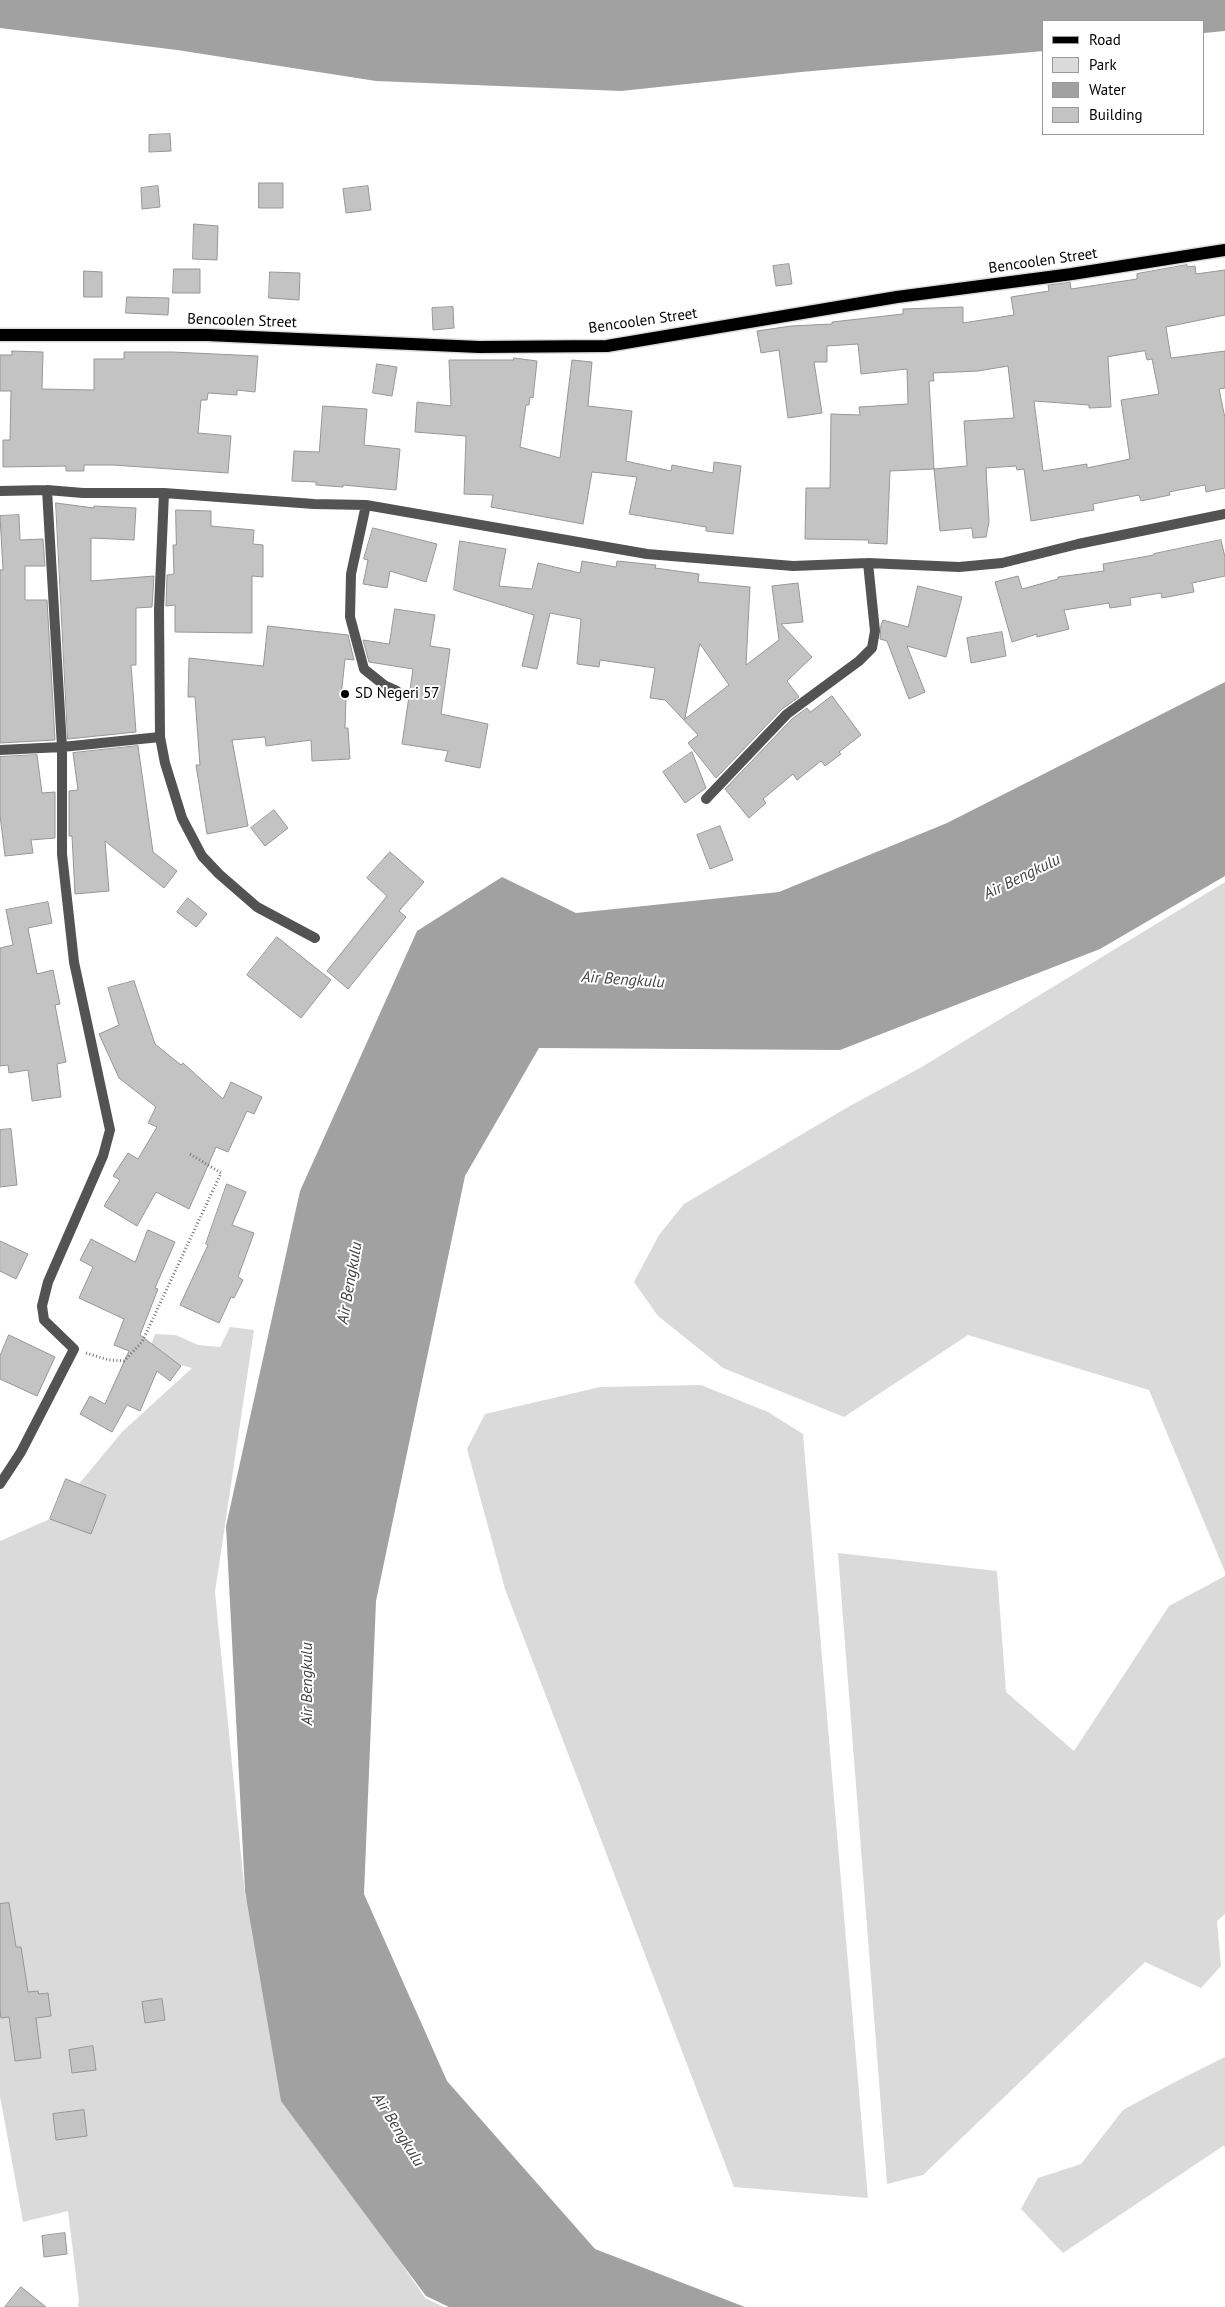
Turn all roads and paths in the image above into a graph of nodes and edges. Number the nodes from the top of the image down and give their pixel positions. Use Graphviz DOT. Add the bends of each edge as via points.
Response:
graph roads {
  1 [pos="1225,250"];
  2 [pos="0,335"];
  3 [pos="47,490"];
  4 [pos="0,491"];
  5 [pos="164,493"];
  6 [pos="366,505"];
  7 [pos="1225,514"];
  8 [pos="868,563"];
  9 [pos="397,691"];
  10 [pos="160,737"];
  11 [pos="62,747"];
  12 [pos="0,750"];
  13 [pos="706,799"];
  14 [pos="314,938"];
  15 [pos="190,1154"];
  16 [pos="74,1349"];
  17 [pos="0,1484"];
  1 -- 2 [label="main road, Bencoolen Street" via="896,297 607,346 479,347 206,335"];
  3 -- 4 [label="street"];
  3 -- 5 [label="street"];
  3 -- 11 [label="street"];
  5 -- 6 [label="street"];
  5 -- 10 [label="street" via="159,609"];
  6 -- 8 [label="street" via="647,554 793,566"];
  6 -- 9 [label="street" via="351,574 350,617 364,669"];
  7 -- 8 [label="street" via="1002,563 959,568"];
  8 -- 13 [label="street" via="874,631 872,648 787,714"];
  10 -- 11 [label="street"];
  10 -- 14 [label="street" via="182,818 202,856 257,907"];
  11 -- 12 [label="street"];
  11 -- 16 [label="street" via="62,854 74,962 110,1130 103,1156 48,1282 42,1306 44,1320"];
  15 -- 16 [label="path" via="221,1173 142,1342 124,1361 109,1360"];
  16 -- 17 [label="street" via="21,1452"];
}
